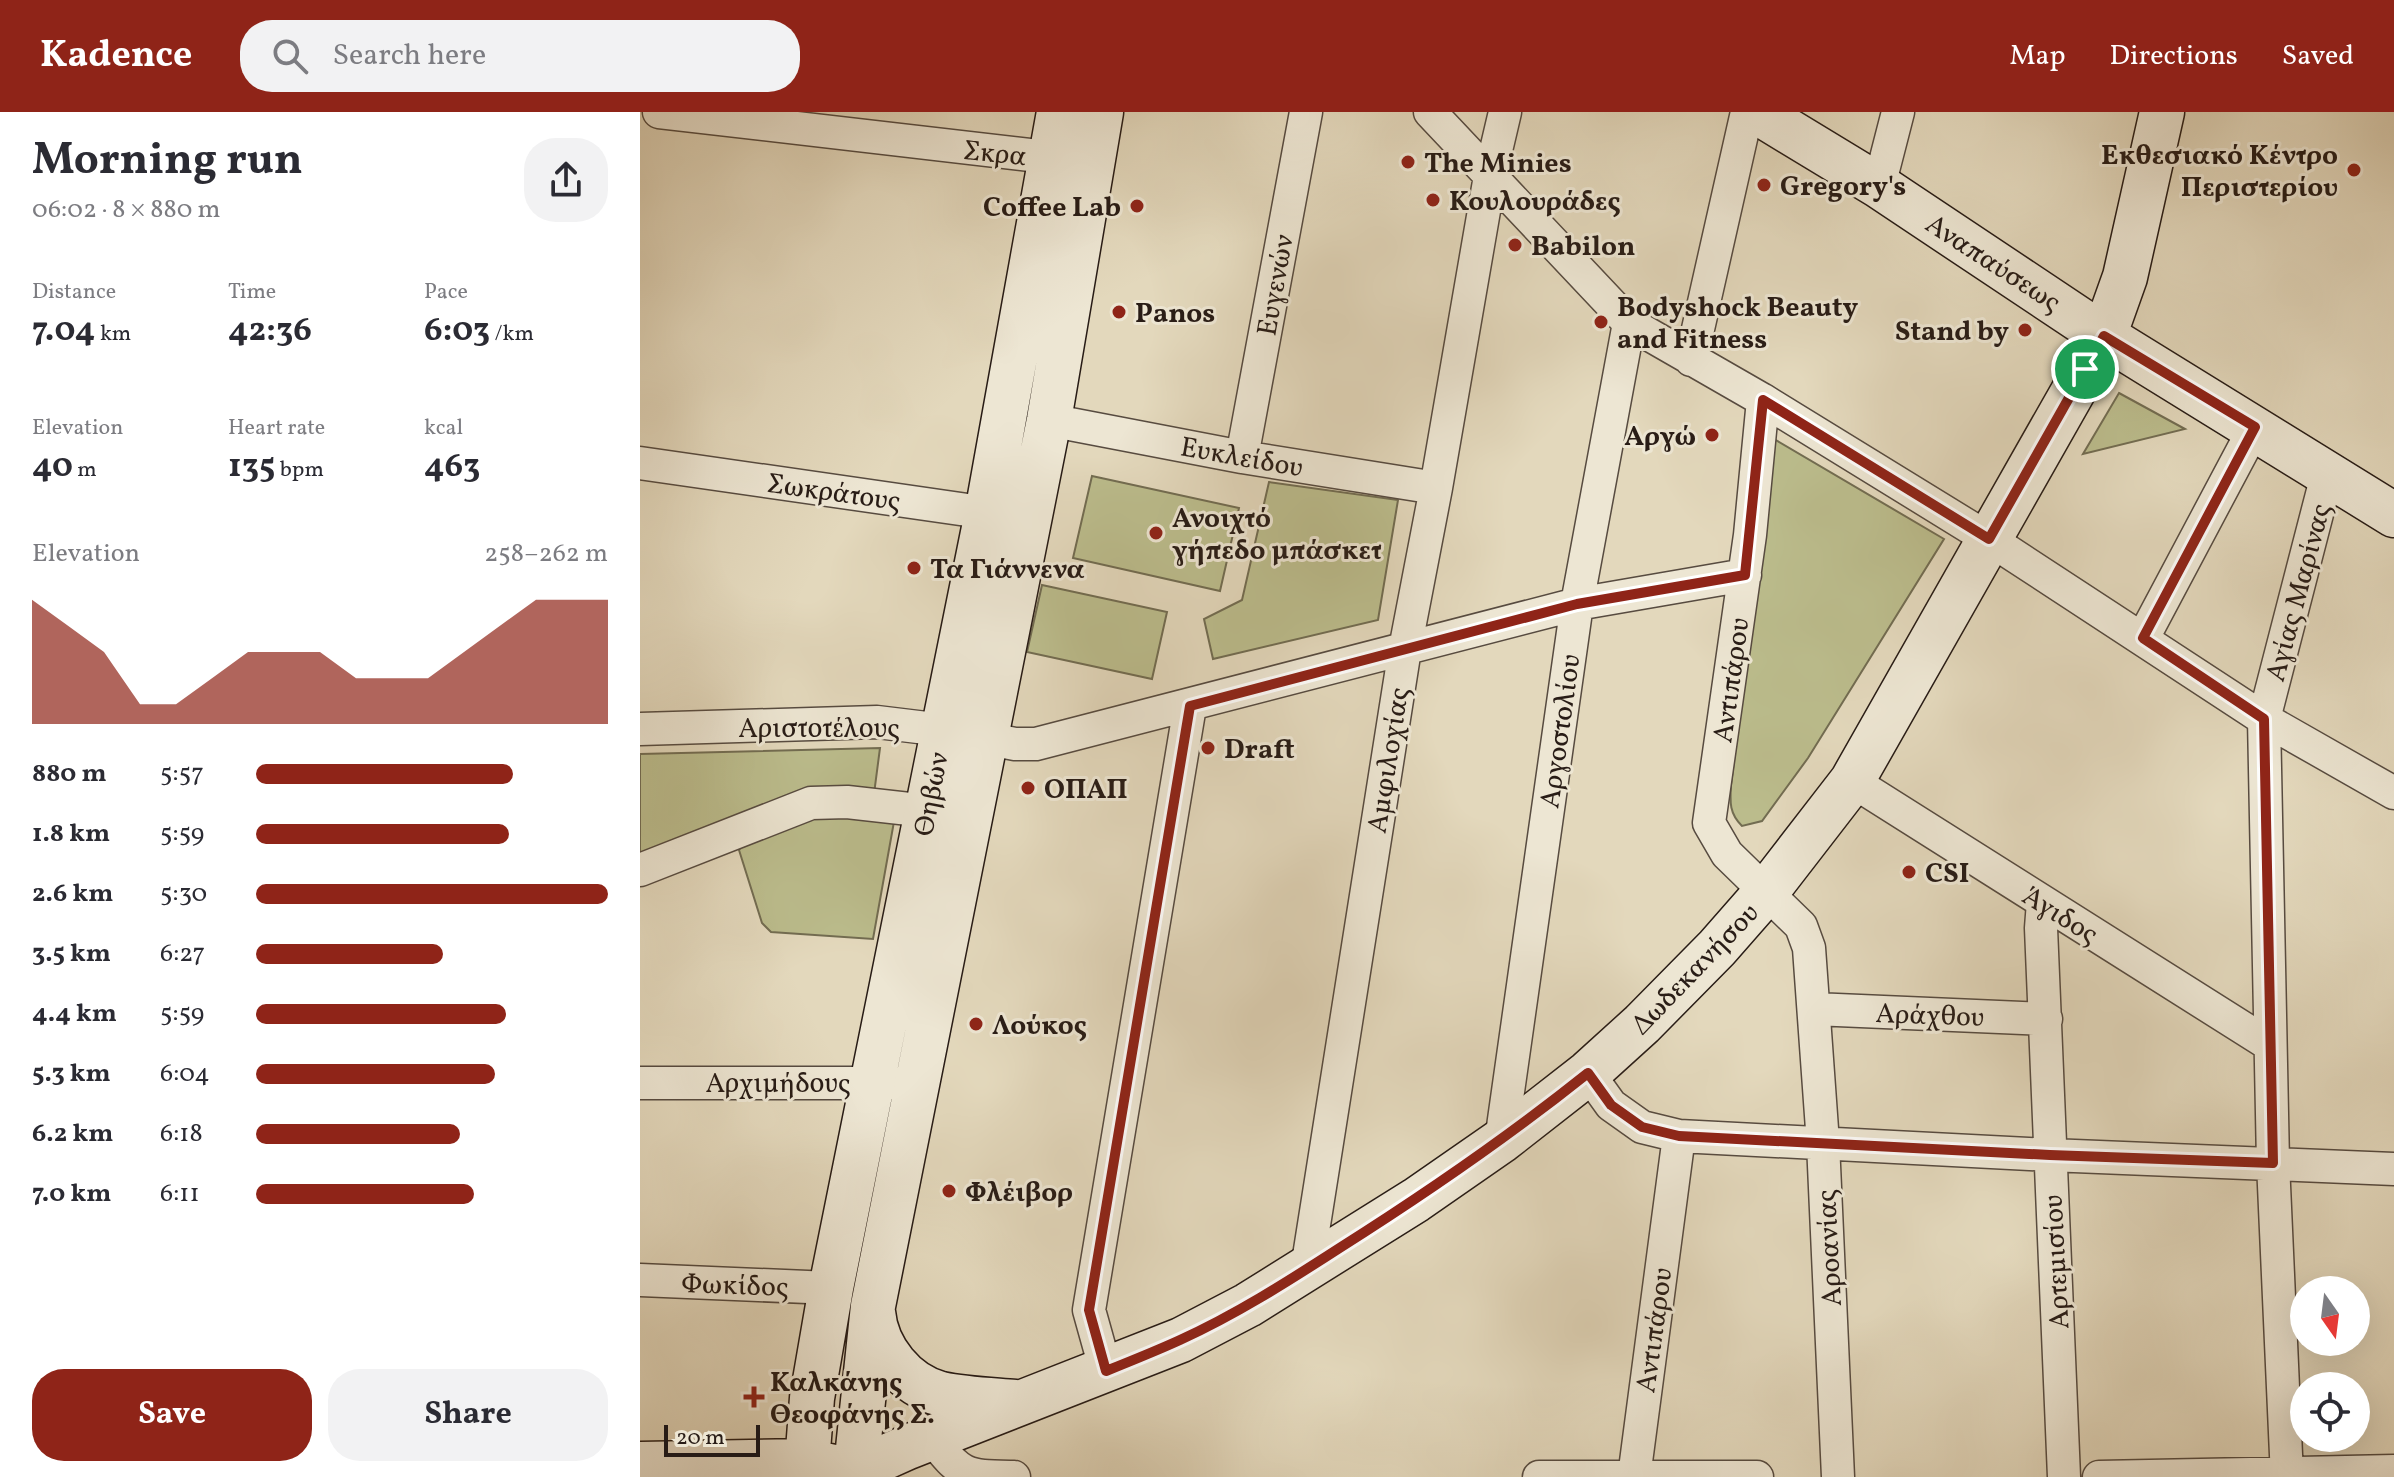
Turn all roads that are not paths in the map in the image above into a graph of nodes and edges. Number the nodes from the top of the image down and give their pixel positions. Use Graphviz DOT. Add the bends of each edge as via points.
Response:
graph roads {
  1 [pos="659,112"];
  2 [pos="1059,112"];
  3 [pos="1101,112"];
  4 [pos="1306,112"];
  5 [pos="1430,112"];
  6 [pos="1505,112"];
  7 [pos="1898,112"];
  8 [pos="2162,112"];
  9 [pos="1749,116"];
  10 [pos="758,118"];
  11 [pos="1071,160"];
  12 [pos="1490,176"];
  13 [pos="1879,186"];
  14 [pos="1629,323"];
  15 [pos="2104,336"];
  16 [pos="1691,360"];
  17 [pos="1763,400"];
  18 [pos="1049,420"];
  19 [pos="2255,427"];
  20 [pos="1242,457"];
  21 [pos="640,463"];
  22 [pos="2327,475"];
  23 [pos="1436,488"];
  24 [pos="987,513"];
  25 [pos="2394,515"];
  26 [pos="1029,518"];
  27 [pos="1989,539"];
  28 [pos="1745,575"];
  29 [pos="1577,604"];
  30 [pos="2143,638"];
  31 [pos="1405,649"];
  32 [pos="1190,706"];
  33 [pos="2264,719"];
  34 [pos="640,729"];
  35 [pos="943,730"];
  36 [pos="985,739"];
  37 [pos="1852,781"];
  38 [pos="2394,793"];
  39 [pos="927,811"];
  40 [pos="640,870"];
  41 [pos="1767,891"];
  42 [pos="2043,902"];
  43 [pos="1814,1009"];
  44 [pos="2046,1019"];
  45 [pos="2270,1045"];
  46 [pos="1588,1073"];
  47 [pos="873,1081"];
  48 [pos="640,1083"];
  49 [pos="917,1084"];
  50 [pos="1679,1136"];
  51 [pos="1501,1141"];
  52 [pos="1823,1143"];
  53 [pos="2050,1155"];
  54 [pos="2273,1163"];
  55 [pos="2394,1169"];
  56 [pos="1307,1269"];
  57 [pos="640,1280"];
  58 [pos="831,1288"];
  59 [pos="873,1306"];
  60 [pos="1106,1371"];
  61 [pos="1022,1403"];
  62 [pos="932,1438"];
  63 [pos="640,1464"];
  64 [pos="2394,1471"];
  65 [pos="833,1473"];
  66 [pos="2287,1474"];
  67 [pos="1634,1476"];
  68 [pos="1014,1477"];
  69 [pos="1539,1477"];
  70 [pos="1757,1477"];
  71 [pos="1838,1477"];
  72 [pos="2064,1477"];
  73 [pos="2099,1477"];
  1 -- 10 [label="street, Σκρα"];
  2 -- 11 [label="main road, Θηβών"];
  3 -- 11 [label="main road, Θηβών"];
  4 -- 20 [label="street, Ευγενών"];
  5 -- 12 [label="street"];
  6 -- 12 [label="street, Αμφιλοχίας"];
  7 -- 13 [label="street"];
  8 -- 15 [label="main road, Δωδεκανήσου" via="2125,277"];
  9 -- 13 [label="main road, Αναπαύσεως"];
  9 -- 16 [label="street"];
  10 -- 11 [label="street, Σκρα"];
  11 -- 18 [label="main road, Θηβών"];
  11 -- 24 [label="main road, Θηβών"];
  12 -- 14 [label="street"];
  12 -- 23 [label="street, Αμφιλοχίας"];
  13 -- 15 [label="main road, Αναπαύσεως"];
  14 -- 16 [label="street"];
  14 -- 29 [label="street, Αργοστολίου"];
  15 -- 19 [label="main road, Αναπαύσεως"];
  15 -- 27 [label="main road, Δωδεκανήσου"];
  16 -- 17 [label="street"];
  17 -- 27 [label="street"];
  17 -- 28 [label="street, Αντιπάρου"];
  18 -- 20 [label="street, Ευκλείδου"];
  18 -- 26 [label="main road, Θηβών"];
  19 -- 22 [label="main road, Αναπαύσεως"];
  19 -- 30 [label="street"];
  20 -- 23 [label="street, Ευκλείδου"];
  21 -- 24 [label="street, Σωκράτους"];
  22 -- 25 [label="main road, Αναπαύσεως"];
  22 -- 33 [label="street, Αγίας Μαρίνας"];
  23 -- 31 [label="street, Αμφιλοχίας"];
  24 -- 26 [label="street, Σωκράτους"];
  24 -- 35 [label="main road, Θηβών"];
  26 -- 36 [label="main road, Θηβών"];
  27 -- 30 [label="street"];
  27 -- 37 [label="main road, Δωδεκανήσου"];
  28 -- 29 [label="street, Αριστοτέλους"];
  28 -- 41 [label="street, Αντιπάρου" via="1709,823 1727,854"];
  29 -- 31 [label="street, Αριστοτέλους"];
  29 -- 51 [label="street, Αργοστολίου"];
  30 -- 33 [label="street"];
  31 -- 32 [label="street, Αριστοτέλους"];
  31 -- 56 [label="street, Αμφιλοχίας"];
  32 -- 36 [label="street, Αριστοτέλους" via="1036,744"];
  32 -- 60 [label="street" via="1089,1310"];
  33 -- 38 [label="street"];
  33 -- 45 [label="street, Αγίας Μαρίνας"];
  34 -- 35 [label="street, Αριστοτέλους" via="877,722"];
  35 -- 36 [label="street, Αριστοτέλους"];
  35 -- 39 [label="main road, Θηβών"];
  36 -- 49 [label="main road, Θηβών"];
  37 -- 41 [label="main road, Δωδεκανήσου"];
  37 -- 42 [label="street, Άγιδος"];
  39 -- 40 [label="street" via="811,803"];
  39 -- 47 [label="main road, Θηβών"];
  41 -- 43 [label="street, Αροανίας" via="1801,926 1809,948"];
  41 -- 46 [label="main road, Δωδεκανήσου" via="1677,990"];
  42 -- 44 [label="street, Αρτεμισίου"];
  42 -- 45 [label="street, Άγιδος"];
  43 -- 44 [label="street, Αράχθου"];
  43 -- 52 [label="street, Αροανίας"];
  44 -- 53 [label="street, Αρτεμισίου"];
  45 -- 54 [label="street, Αγίας Μαρίνας"];
  46 -- 50 [label="street" via="1611,1105 1642,1127"];
  46 -- 51 [label="main road, Δωδεκανήσου"];
  47 -- 48 [label="street, Αρχιμήδους"];
  47 -- 49 [label="street, Αρχιμήδους"];
  47 -- 58 [label="main road, Θηβών"];
  49 -- 59 [label="main road, Θηβών"];
  50 -- 52 [label="street"];
  50 -- 67 [label="street, Αντιπάρου"];
  51 -- 56 [label="main road, Δωδεκανήσου"];
  52 -- 53 [label="street"];
  52 -- 71 [label="street, Αροανίας"];
  53 -- 54 [label="street"];
  53 -- 72 [label="street, Αρτεμισίου"];
  54 -- 55 [label="street"];
  54 -- 66 [label="street, Αγίας Μαρίνας"];
  56 -- 60 [label="main road, Δωδεκανήσου" via="1181,1340"];
  57 -- 58 [label="street, Φωκίδος"];
  58 -- 65 [label="main road, Θηβών" via="812,1398"];
  59 -- 61 [label="main road" via="874,1325 889,1357 926,1389"];
  59 -- 65 [label="main road, Θηβών"];
  60 -- 61 [label="main road, Δωδεκανήσου"];
  61 -- 62 [label="main road, Δωδεκανήσου"];
  62 -- 65 [label="main road, Δωδεκανήσου"];
  62 -- 68 [label="street" via="971,1477"];
  63 -- 65 [label="main road"];
  64 -- 66 [label="street"];
  66 -- 73 [label="street"];
  67 -- 69 [label="street"];
  67 -- 70 [label="street"];
}
